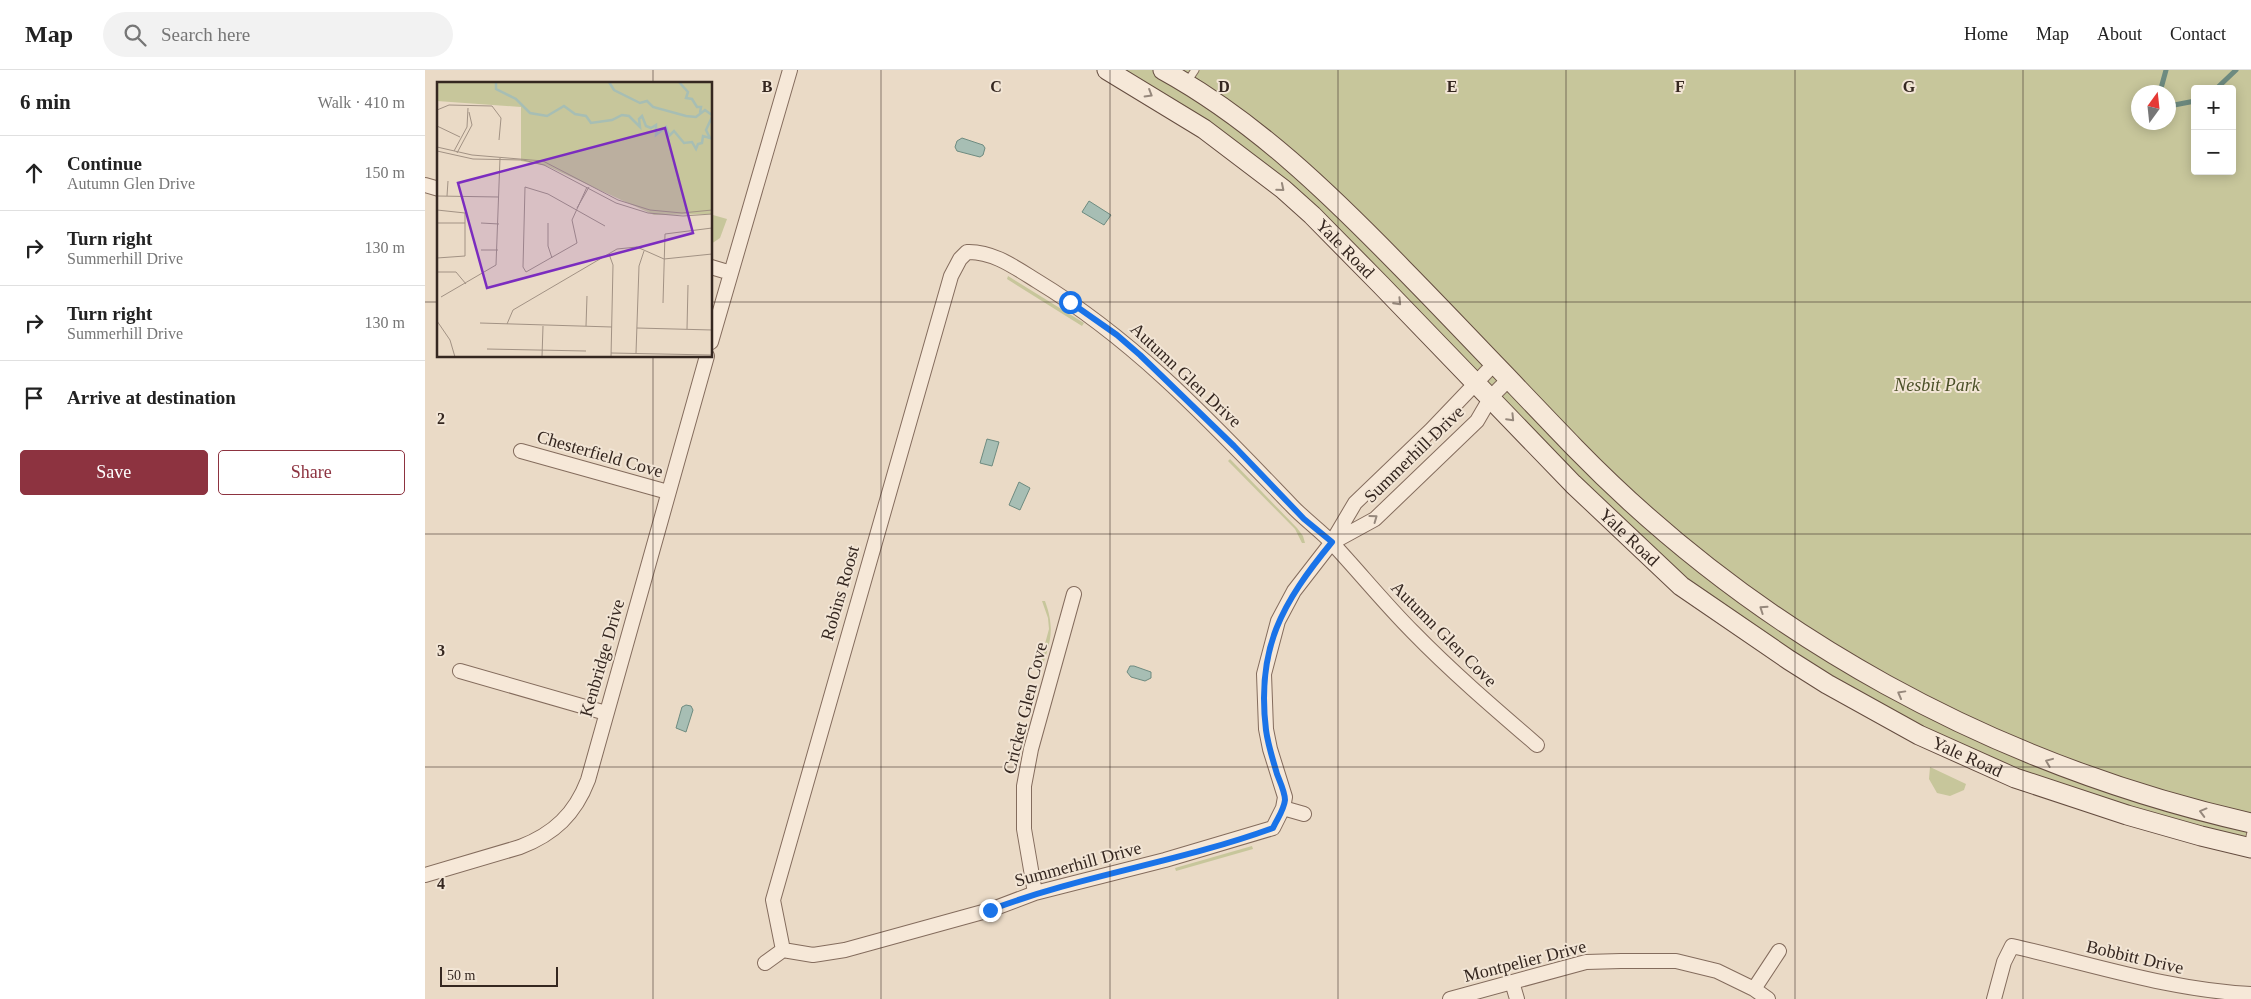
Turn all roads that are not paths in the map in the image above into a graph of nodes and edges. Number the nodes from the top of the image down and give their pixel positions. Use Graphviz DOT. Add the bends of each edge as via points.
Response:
graph roads {
  1 [pos="790,70"];
  2 [pos="1107,70"];
  3 [pos="1163,70"];
  4 [pos="1190,77"];
  5 [pos="967,252"];
  6 [pos="713,268"];
  7 [pos="731,273"];
  8 [pos="713,335"];
  9 [pos="706,358"];
  10 [pos="1495,363"];
  11 [pos="1511,378"];
  12 [pos="1476,381"];
  13 [pos="1491,397"];
  14 [pos="521,451"];
  15 [pos="668,492"];
  16 [pos="1332,542"];
  17 [pos="1074,594"];
  18 [pos="460,671"];
  19 [pos="606,713"];
  20 [pos="1537,745"];
  21 [pos="1283,808"];
  22 [pos="1304,814"];
  23 [pos="2251,823"];
  24 [pos="2250,842"];
  25 [pos="425,875"];
  26 [pos="1035,893"];
  27 [pos="783,950"];
  28 [pos="1779,951"];
  29 [pos="765,963"];
  30 [pos="1512,982"];
  31 [pos="1755,989"];
  32 [pos="2251,994"];
  33 [pos="1450,999"];
  34 [pos="1517,999"];
  35 [pos="1768,999"];
  36 [pos="1994,999"];
  1 -- 7 [label="street"];
  2 -- 12 [label="main road, Yale Road, one-way" via="1204,129 1283,189"];
  3 -- 4 [label="main road, Yale Road"];
  4 -- 10 [label="main road, Yale Road" via="1347,211"];
  5 -- 16 [label="street, Autumn Glen Drive" via="990,255 1026,274 1117,335 1204,416 1304,519"];
  5 -- 27 [label="street, Robins Roost" via="951,276 773,900"];
  6 -- 7 [label="street"];
  7 -- 8 [label="street"];
  9 -- 15 [label="street, Kenbridge Drive"];
  10 -- 11 [label="main road, Yale Road"];
  10 -- 12 [label="street, Summerhill Drive"];
  11 -- 13 [label="street, Summerhill Drive"];
  23 -- 11 [label="main road, Yale Road, one-way" via="2135,792 2065,768 1940,714 1849,665 1751,601 1670,536 1578,450"];
  12 -- 13 [label="main road, Yale Road"];
  12 -- 16 [label="street, Summerhill Drive" via="1452,409 1355,503"];
  16 -- 13 [label="street, Summerhill Drive, one-way" via="1375,518 1477,421"];
  13 -- 24 [label="main road, Yale Road, one-way" via="1573,484 1681,586 1827,684 1919,735 2015,778 2127,815"];
  14 -- 15 [label="street, Chesterfield Cove"];
  15 -- 19 [label="street, Kenbridge Drive"];
  16 -- 20 [label="street, Autumn Glen Cove" via="1379,597 1455,674"];
  16 -- 21 [label="street, Summerhill Drive" via="1294,591 1283,611 1264,674 1266,729 1285,798"];
  17 -- 26 [label="street, Cricket Glen Cove" via="1031,749 1024,786 1024,828"];
  18 -- 19 [label="street"];
  19 -- 25 [label="street, Kenbridge Drive" via="585,789 559,827 520,847"];
  21 -- 22 [label="street"];
  21 -- 26 [label="street, Summerhill Drive" via="1273,828"];
  26 -- 27 [label="street, Summerhill Drive" via="990,910 845,950 813,955"];
  27 -- 29 [label="street"];
  28 -- 31 [label="street"];
  30 -- 31 [label="street, Montpelier Drive" via="1586,962 1676,961 1717,971"];
  30 -- 33 [label="street, Montpelier Drive"];
  30 -- 34 [label="street"];
  31 -- 35 [label="street, Montpelier Drive"];
  32 -- 36 [label="street, Bobbitt Drive" via="2185,988 2013,946 2004,962"];
}
